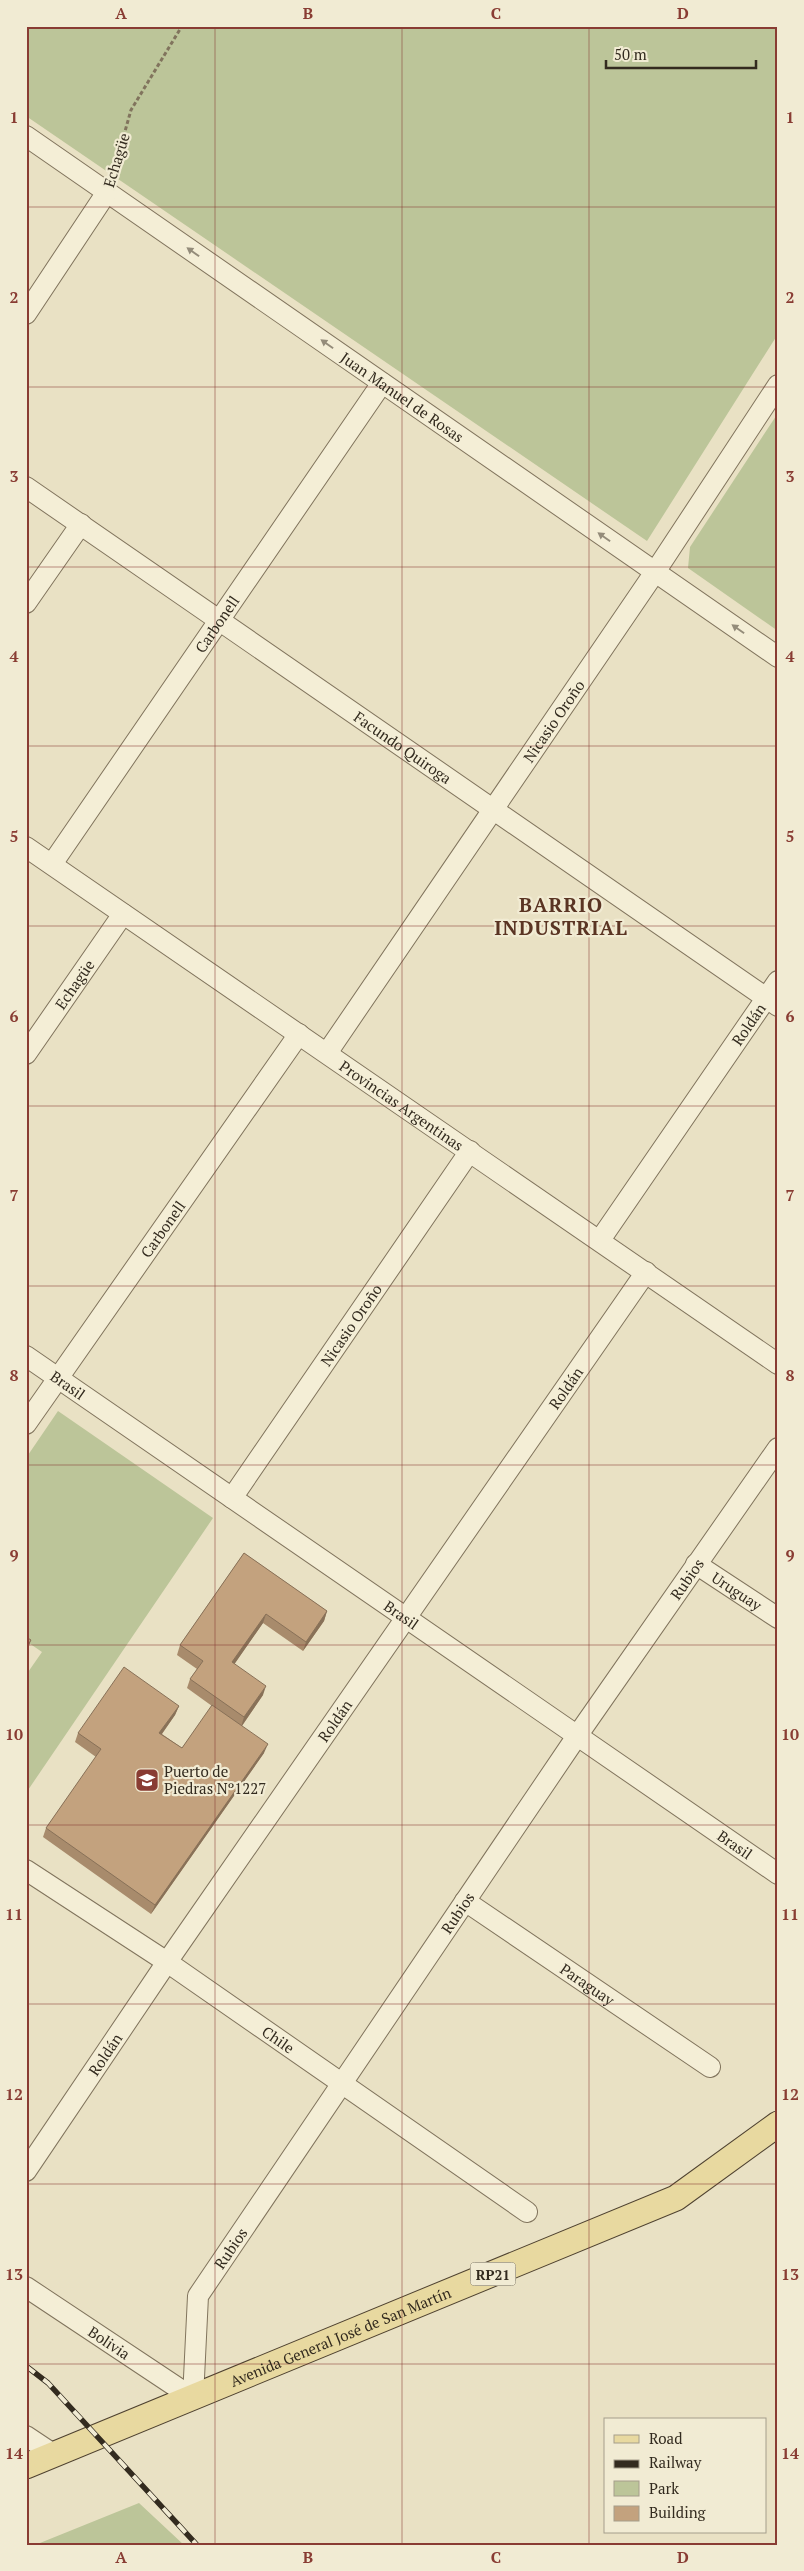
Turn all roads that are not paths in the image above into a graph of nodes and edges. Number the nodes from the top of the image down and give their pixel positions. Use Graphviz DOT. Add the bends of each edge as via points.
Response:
graph roads {
  1 [pos="26,136"];
  2 [pos="107,192"];
  3 [pos="26,314"];
  4 [pos="382,383"];
  5 [pos="778,385"];
  6 [pos="26,487"];
  7 [pos="80,524"];
  8 [pos="655,572"];
  9 [pos="26,603"];
  10 [pos="220,621"];
  11 [pos="778,657"];
  12 [pos="493,809"];
  13 [pos="26,847"];
  14 [pos="52,864"];
  15 [pos="123,914"];
  16 [pos="778,981"];
  17 [pos="772,1002"];
  18 [pos="299,1034"];
  19 [pos="327,1053"];
  20 [pos="26,1054"];
  21 [pos="470,1151"];
  22 [pos="600,1240"];
  23 [pos="646,1272"];
  24 [pos="26,1356"];
  25 [pos="778,1364"];
  26 [pos="58,1378"];
  27 [pos="26,1424"];
  28 [pos="778,1448"];
  29 [pos="232,1498"];
  30 [pos="696,1564"];
  31 [pos="406,1617"];
  32 [pos="778,1618"];
  33 [pos="576,1736"];
  34 [pos="26,1870"];
  35 [pos="778,1874"];
  36 [pos="465,1901"];
  37 [pos="167,1962"];
  38 [pos="710,2067"];
  39 [pos="342,2083"];
  40 [pos="778,2124"];
  41 [pos="26,2171"];
  42 [pos="528,2212"];
  43 [pos="26,2287"];
  44 [pos="193,2398"];
  45 [pos="26,2436"];
  46 [pos="53,2454"];
  47 [pos="26,2466"];
  1 -- 2 [label="street, Juan Manuel de Rosas"];
  2 -- 3 [label="street, Echagüe"];
  4 -- 2 [label="street, Juan Manuel de Rosas, one-way"];
  8 -- 4 [label="street, Juan Manuel de Rosas, one-way"];
  4 -- 10 [label="street, Carbonell"];
  5 -- 8 [label="street, Nicasio Oroño"];
  6 -- 7 [label="street, Facundo Quiroga"];
  7 -- 9 [label="street"];
  7 -- 10 [label="street, Facundo Quiroga"];
  11 -- 8 [label="street, Juan Manuel de Rosas, one-way"];
  8 -- 12 [label="street, Nicasio Oroño"];
  10 -- 12 [label="street, Facundo Quiroga"];
  10 -- 14 [label="street, Carbonell"];
  12 -- 17 [label="street, Facundo Quiroga"];
  12 -- 19 [label="street, Nicasio Oroño"];
  13 -- 14 [label="street, Provincias Argentinas"];
  14 -- 15 [label="street, Provincias Argentinas"];
  15 -- 18 [label="street, Provincias Argentinas"];
  15 -- 20 [label="street, Echagüe"];
  16 -- 17 [label="street, Roldán"];
  17 -- 22 [label="street, Roldán"];
  18 -- 19 [label="street, Provincias Argentinas"];
  18 -- 26 [label="street, Carbonell"];
  19 -- 21 [label="street, Provincias Argentinas"];
  21 -- 22 [label="street, Provincias Argentinas"];
  21 -- 29 [label="street, Nicasio Oroño"];
  22 -- 23 [label="street, Provincias Argentinas"];
  23 -- 25 [label="street, Provincias Argentinas"];
  23 -- 31 [label="street, Roldán"];
  24 -- 26 [label="street, Brasil"];
  26 -- 27 [label="street, Carbonell"];
  26 -- 29 [label="street, Brasil"];
  28 -- 30 [label="street, Rubios"];
  29 -- 31 [label="street, Brasil"];
  30 -- 32 [label="street, Uruguay"];
  30 -- 33 [label="street, Rubios"];
  31 -- 33 [label="street, Brasil"];
  31 -- 37 [label="street, Roldán"];
  33 -- 35 [label="street, Brasil"];
  33 -- 36 [label="street, Rubios"];
  34 -- 37 [label="street, Chile"];
  36 -- 38 [label="street, Paraguay"];
  36 -- 39 [label="street, Rubios"];
  37 -- 39 [label="street, Chile"];
  37 -- 41 [label="street, Roldán"];
  39 -- 42 [label="street, Chile"];
  39 -- 44 [label="street, Rubios" via="198,2296"];
  40 -- 44 [label="main road, Avenida General José de San Martín / RP21" via="676,2198"];
  43 -- 44 [label="street, Bolivia"];
  44 -- 46 [label="main road, Avenida General José de San Martín / RP21"];
  45 -- 46 [label="street"];
  46 -- 47 [label="main road, Avenida General José de San Martín / RP21"];
}
